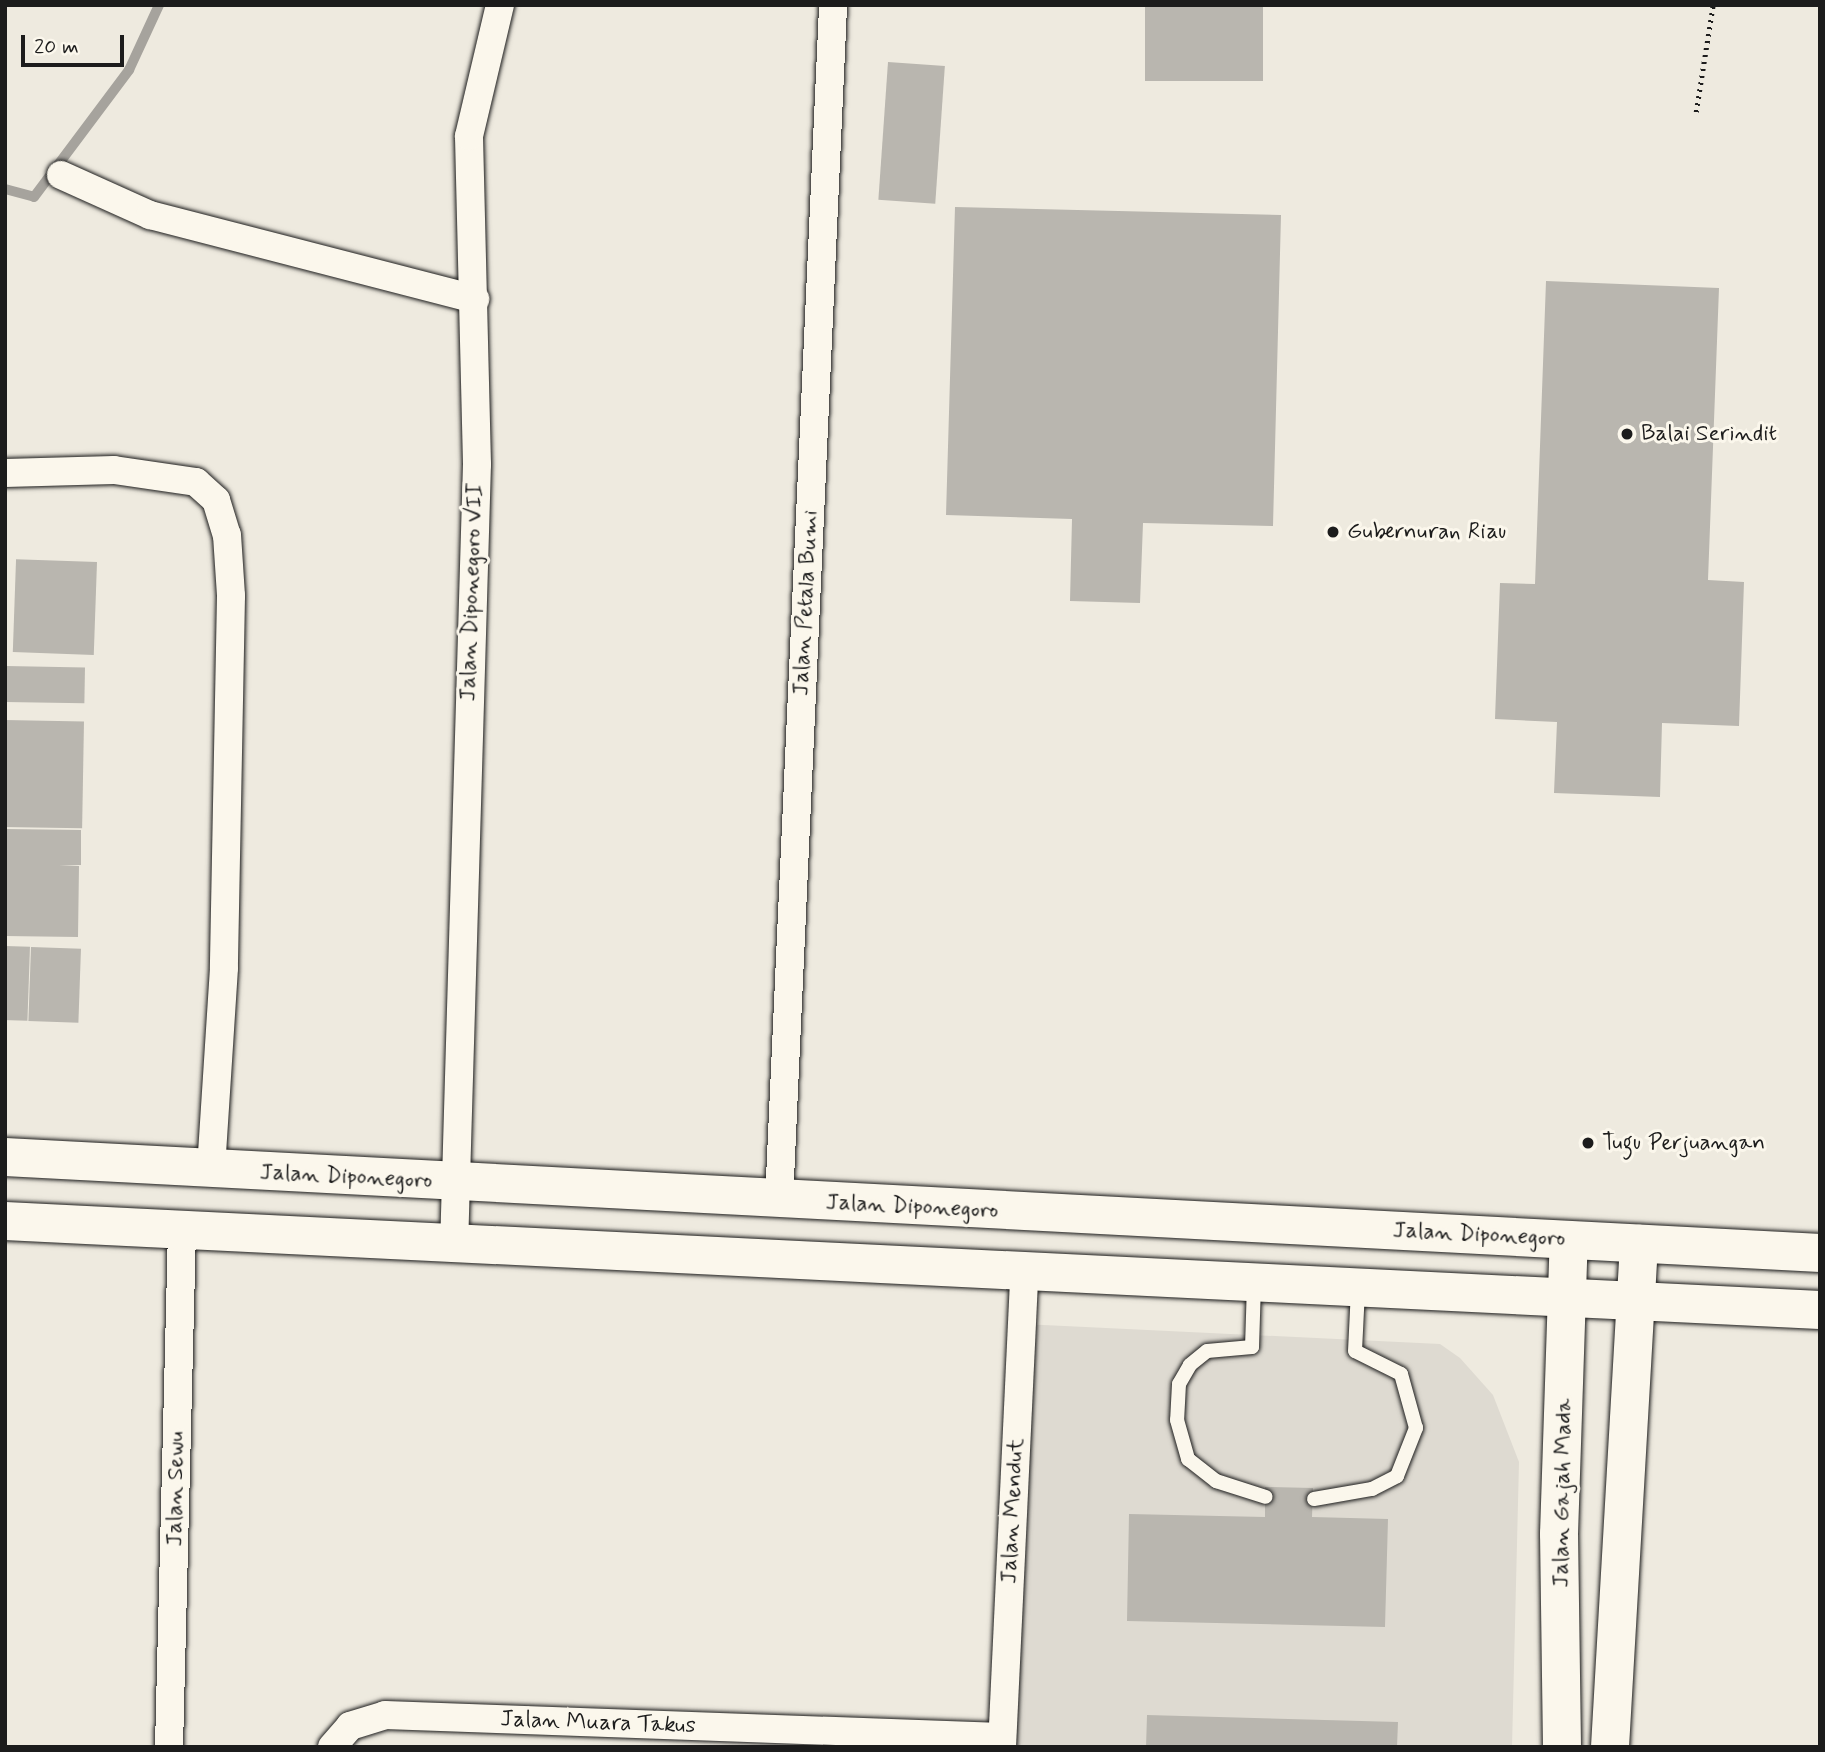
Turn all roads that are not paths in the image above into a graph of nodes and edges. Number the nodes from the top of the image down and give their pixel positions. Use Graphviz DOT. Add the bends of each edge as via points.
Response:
graph roads {
  1 [pos="500,5"];
  2 [pos="833,5"];
  3 [pos="61,175"];
  4 [pos="475,299"];
  5 [pos="5,473"];
  6 [pos="5,1157"];
  7 [pos="211,1169"];
  8 [pos="458,1183"];
  9 [pos="779,1201"];
  10 [pos="5,1221"];
  11 [pos="182,1231"];
  12 [pos="1569,1240"];
  13 [pos="1639,1244"];
  14 [pos="454,1248"];
  15 [pos="1820,1253"];
  16 [pos="1024,1276"];
  17 [pos="1254,1283"];
  18 [pos="1358,1287"];
  19 [pos="1567,1299"];
  20 [pos="1636,1301"];
  21 [pos="1820,1310"];
  22 [pos="1266,1497"];
  23 [pos="1314,1499"];
  24 [pos="1002,1742"];
  25 [pos="169,1747"];
  26 [pos="332,1747"];
  27 [pos="1562,1747"];
  28 [pos="1610,1747"];
  1 -- 4 [label="street, Jalan Diponegoro VII" via="469,136"];
  2 -- 9 [label="street, Jalan Petala Bumi"];
  3 -- 4 [label="street" via="150,215"];
  4 -- 8 [label="street, Jalan Diponegoro VII" via="477,464"];
  5 -- 7 [label="street" via="114,470 196,482 216,500 227,535 232,596 225,955"];
  6 -- 7 [label="main road, Jalan Diponegoro"];
  7 -- 8 [label="main road, Jalan Diponegoro"];
  8 -- 9 [label="main road, Jalan Diponegoro"];
  8 -- 14 [label="street, Jalan Diponegoro VII"];
  9 -- 12 [label="main road, Jalan Diponegoro"];
  10 -- 11 [label="main road"];
  11 -- 14 [label="main road"];
  11 -- 25 [label="street, Jalan Sewu"];
  12 -- 13 [label="main road, Jalan Diponegoro"];
  12 -- 19 [label="main road, Jalan Gajah Mada"];
  13 -- 15 [label="main road, Jalan Diponegoro"];
  13 -- 20 [label="main road"];
  14 -- 16 [label="main road"];
  16 -- 17 [label="main road"];
  16 -- 24 [label="street, Jalan Mendut"];
  17 -- 18 [label="main road"];
  17 -- 22 [label="lane" via="1252,1347 1207,1351 1190,1365 1179,1384 1177,1420 1188,1460 1216,1481"];
  18 -- 19 [label="main road"];
  18 -- 23 [label="lane" via="1354,1351 1401,1374 1416,1428 1397,1476 1371,1489"];
  19 -- 20 [label="main road"];
  19 -- 27 [label="main road, Jalan Gajah Mada" via="1559,1534"];
  20 -- 21 [label="main road"];
  20 -- 28 [label="main road"];
  24 -- 26 [label="street, Jalan Muara Takus" via="385,1715 351,1727"];
}
